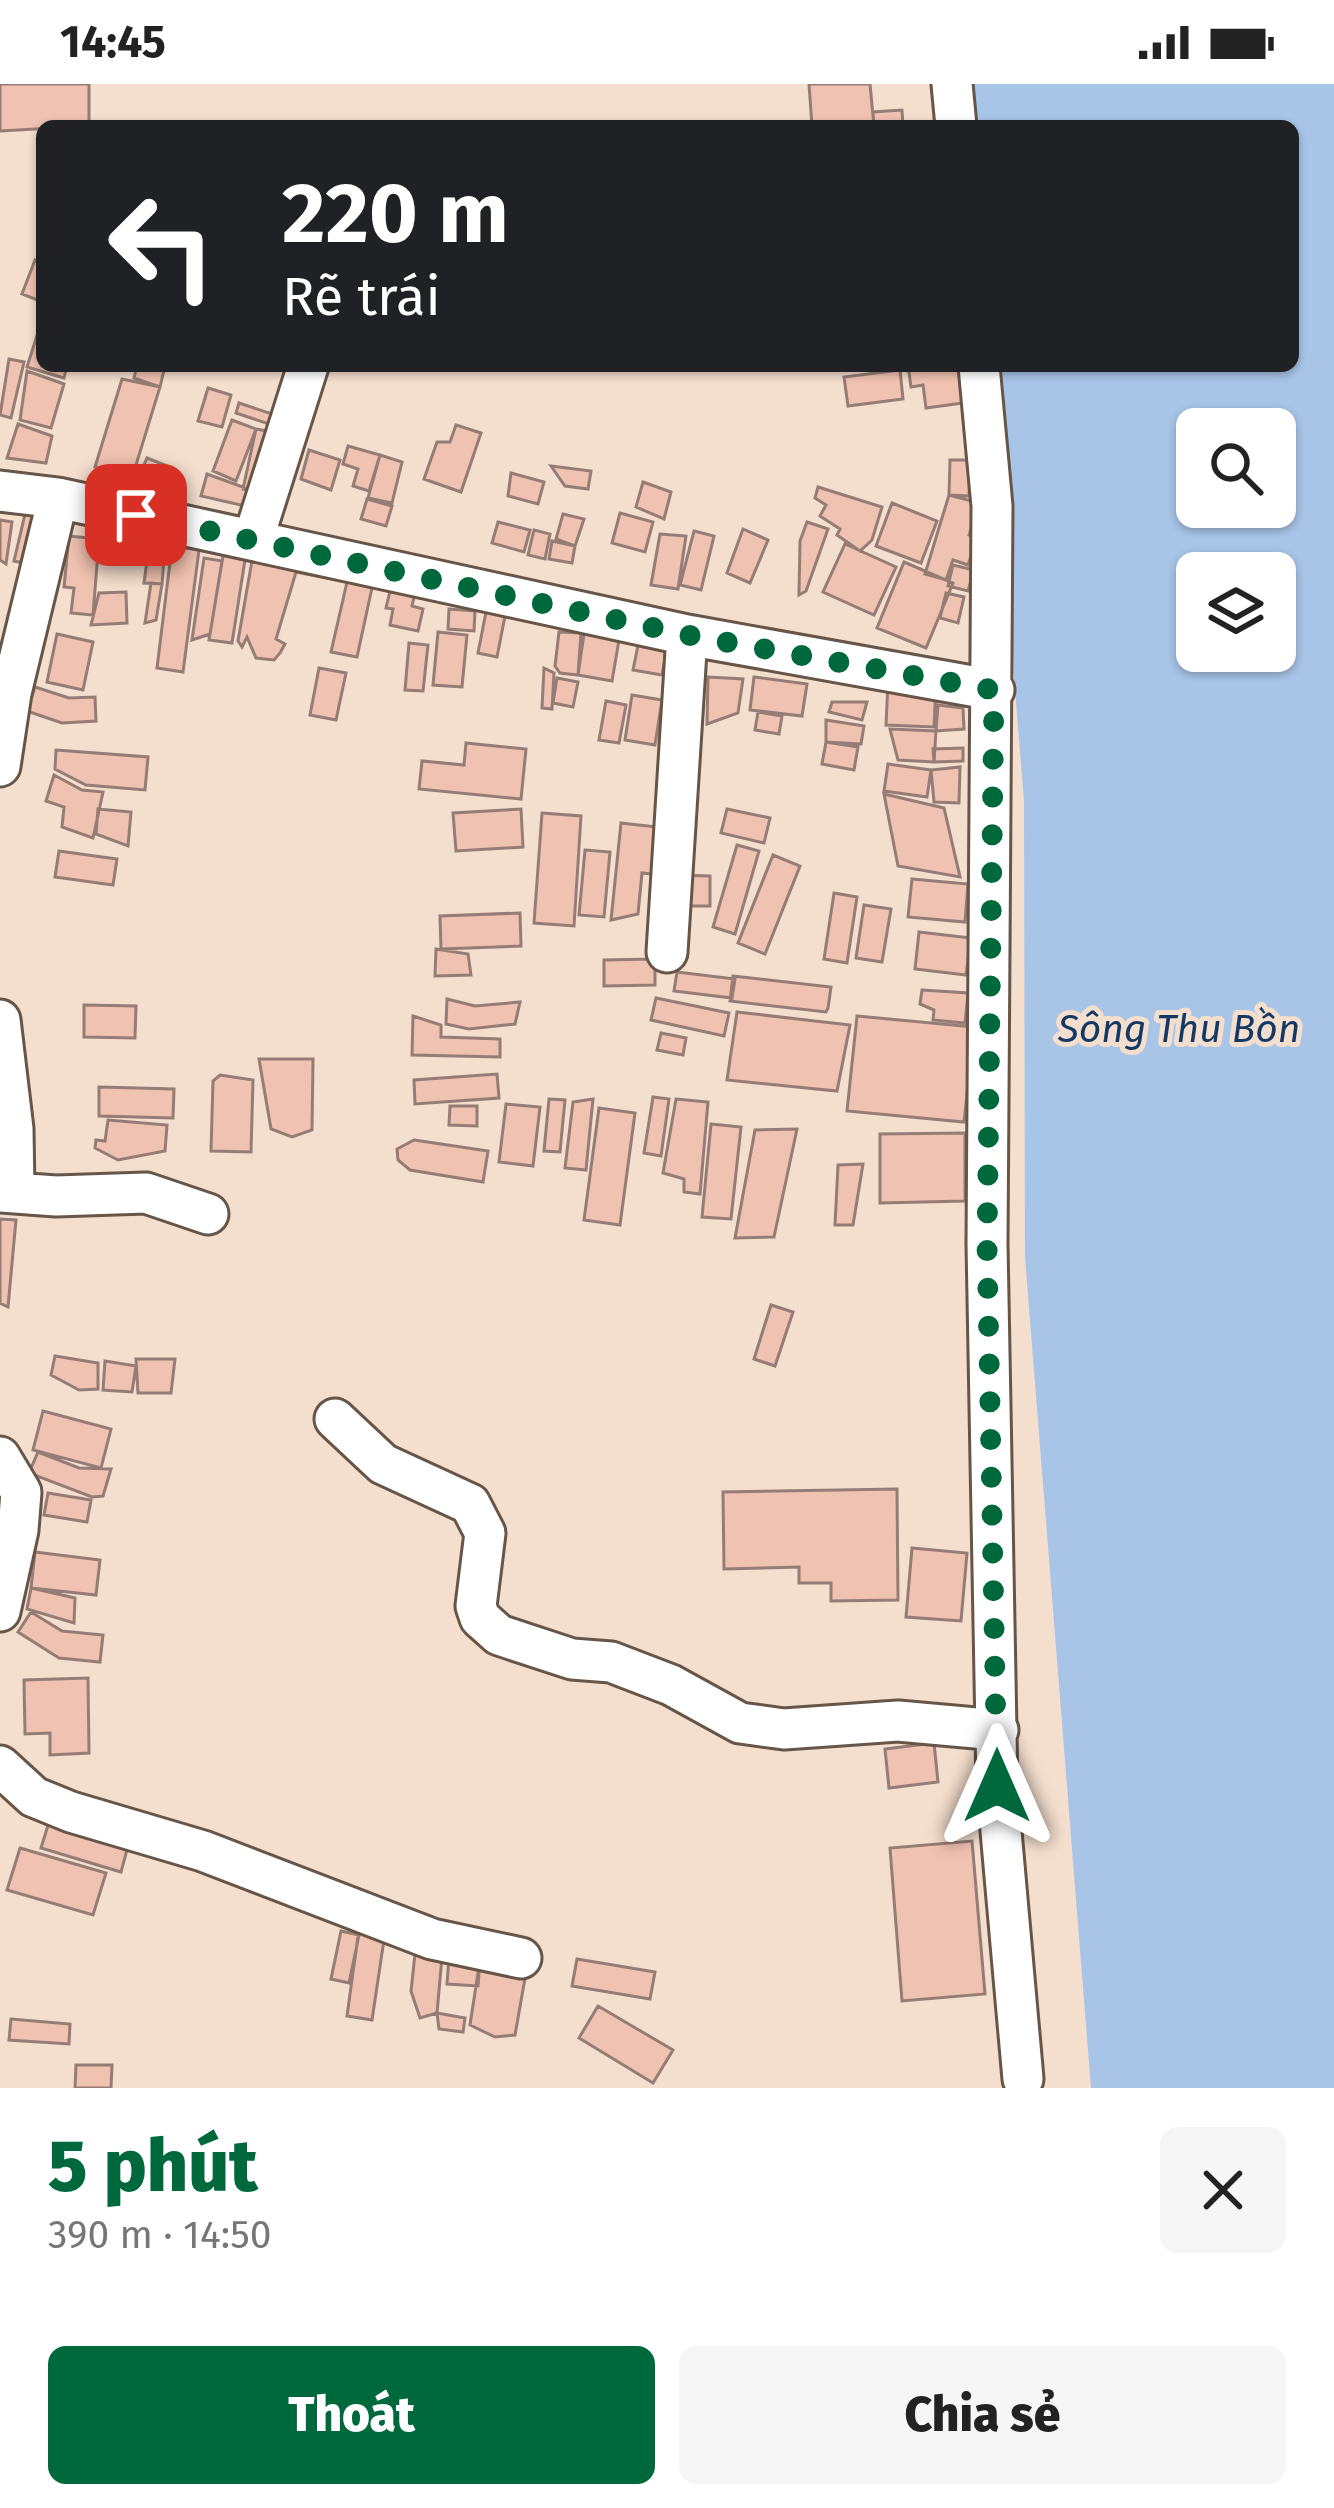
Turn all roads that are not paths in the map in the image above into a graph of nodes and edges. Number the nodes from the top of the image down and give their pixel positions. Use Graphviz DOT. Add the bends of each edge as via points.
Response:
graph roads {
  1 [pos="952,84"];
  2 [pos="955,120"];
  3 [pos="306,372"];
  4 [pos="980,372"];
  5 [pos="0,491"];
  6 [pos="58,498"];
  7 [pos="253,540"];
  8 [pos="687,635"];
  9 [pos="994,690"];
  10 [pos="0,766"];
  11 [pos="667,952"];
  12 [pos="0,1020"];
  13 [pos="7,1191"];
  14 [pos="208,1214"];
  15 [pos="335,1419"];
  16 [pos="0,1457"];
  17 [pos="0,1611"];
  18 [pos="998,1730"];
  19 [pos="0,1766"];
  20 [pos="521,1958"];
  21 [pos="1024,2079"];
  1 -- 2 [label="street"];
  3 -- 7 [label="street"];
  4 -- 9 [label="street" via="992,506"];
  5 -- 6 [label="street"];
  6 -- 7 [label="street"];
  6 -- 10 [label="street"];
  7 -- 8 [label="street"];
  8 -- 9 [label="street"];
  8 -- 11 [label="street"];
  9 -- 18 [label="street" via="987,1244"];
  12 -- 13 [label="street" via="13,1130"];
  13 -- 14 [label="street" via="146,1193"];
  15 -- 18 [label="street" via="383,1464 470,1504 485,1533 476,1606 499,1635 572,1659 611,1661 740,1724 898,1721"];
  16 -- 17 [label="street" via="21,1492"];
  18 -- 21 [label="street"];
  19 -- 20 [label="street" via="34,1797 71,1812 203,1851 432,1939"];
}
